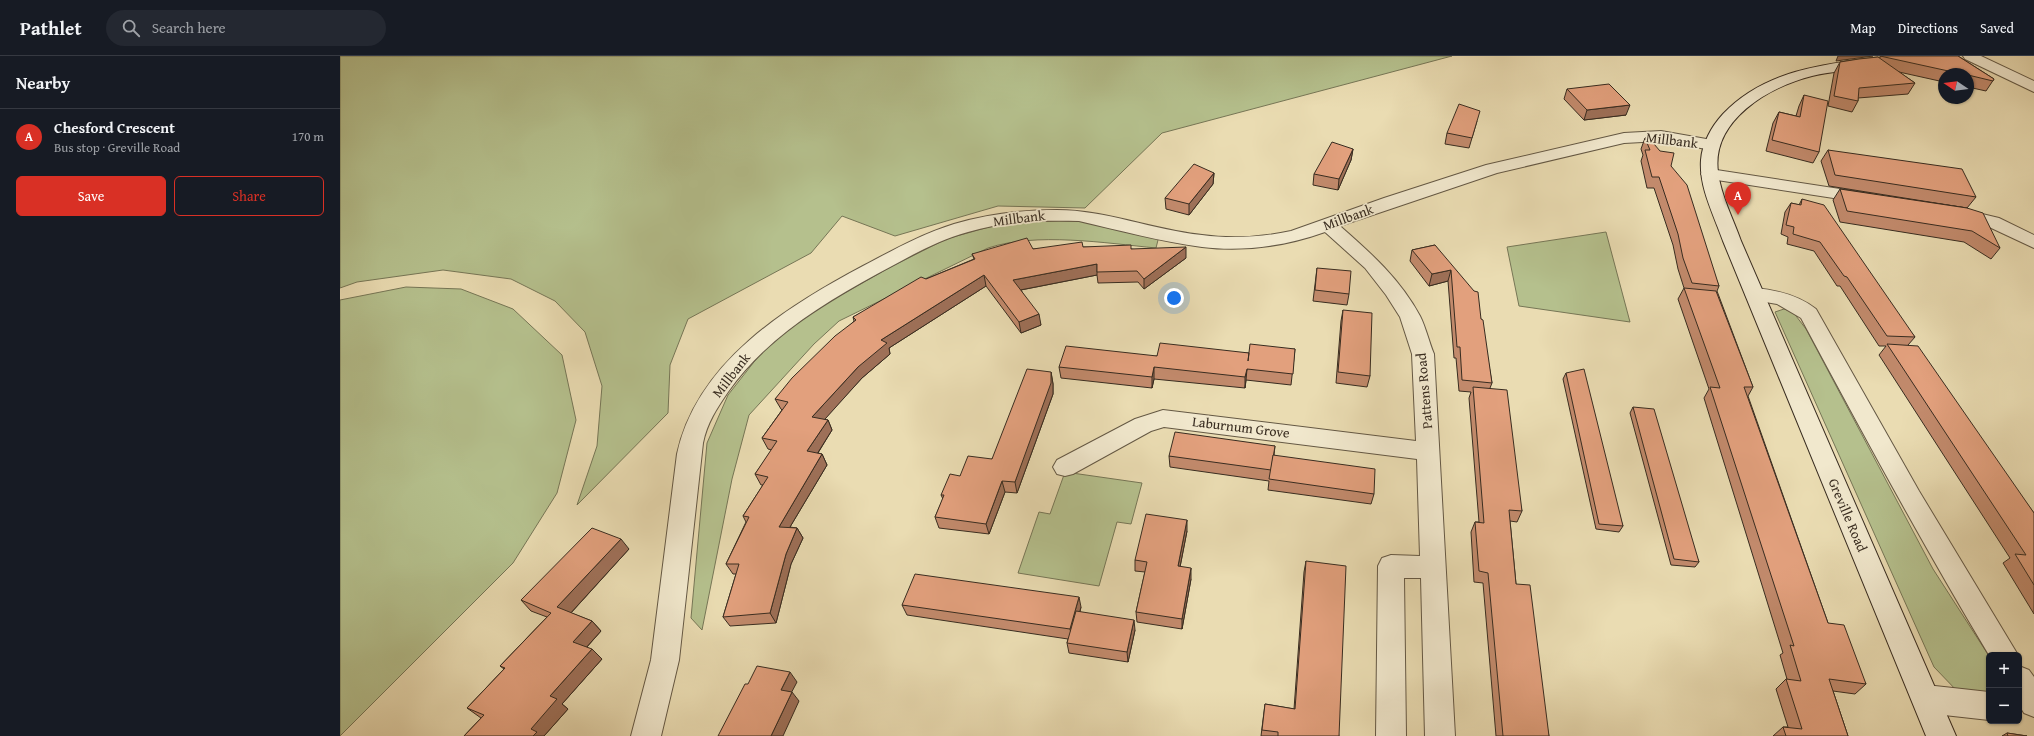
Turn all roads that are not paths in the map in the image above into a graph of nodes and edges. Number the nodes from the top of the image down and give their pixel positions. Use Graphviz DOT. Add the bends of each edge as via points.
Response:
graph roads {
  1 [pos="1970,56"];
  2 [pos="1879,62"];
  3 [pos="2034,87"];
  4 [pos="1712,145"];
  5 [pos="1710,174"];
  6 [pos="1885,201"];
  7 [pos="1939,210"];
  8 [pos="1328,225"];
  9 [pos="2034,242"];
  10 [pos="1755,294"];
  11 [pos="1428,451"];
  12 [pos="1065,467"];
  13 [pos="1434,568"];
  14 [pos="2002,652"];
  15 [pos="2022,684"];
  16 [pos="1926,699"];
  17 [pos="2034,703"];
  18 [pos="1986,706"];
  19 [pos="2022,709"];
  20 [pos="2034,711"];
  21 [pos="646,736"];
  22 [pos="1391,736"];
  23 [pos="1440,736"];
  24 [pos="1941,736"];
  1 -- 3 [label="street"];
  2 -- 4 [label="street, Greville Road" via="1814,71 1769,86 1754,94 1731,114 1720,128"];
  4 -- 5 [label="street, Greville Road" via="1709,159"];
  4 -- 8 [label="street, Millbank" via="1661,136 1624,138 1492,169"];
  5 -- 6 [label="street"];
  5 -- 10 [label="street, Greville Road" via="1713,194"];
  7 -- 9 [label="street" via="1993,222"];
  8 -- 11 [label="street, Pattens Road" via="1372,264 1394,291 1410,317 1424,360"];
  8 -- 21 [label="street, Millbank" via="1277,240 1223,242 1183,238 1079,216 1031,215 993,220 961,228 921,243 810,303 775,328 735,367 697,424 688,454 665,660"];
  10 -- 14 [label="street" via="1793,302 1809,314 1943,556"];
  10 -- 16 [label="street, Greville Road"];
  11 -- 12 [label="street, Laburnum Grove" via="1163,418 1143,425"];
  11 -- 13 [label="street, Pattens Road"];
  13 -- 22 [label="street" via="1391,566"];
  13 -- 23 [label="street, Pattens Road"];
  15 -- 17 [label="street"];
  16 -- 18 [label="street"];
  16 -- 24 [label="street, Greville Road"];
  19 -- 20 [label="street"];
}
